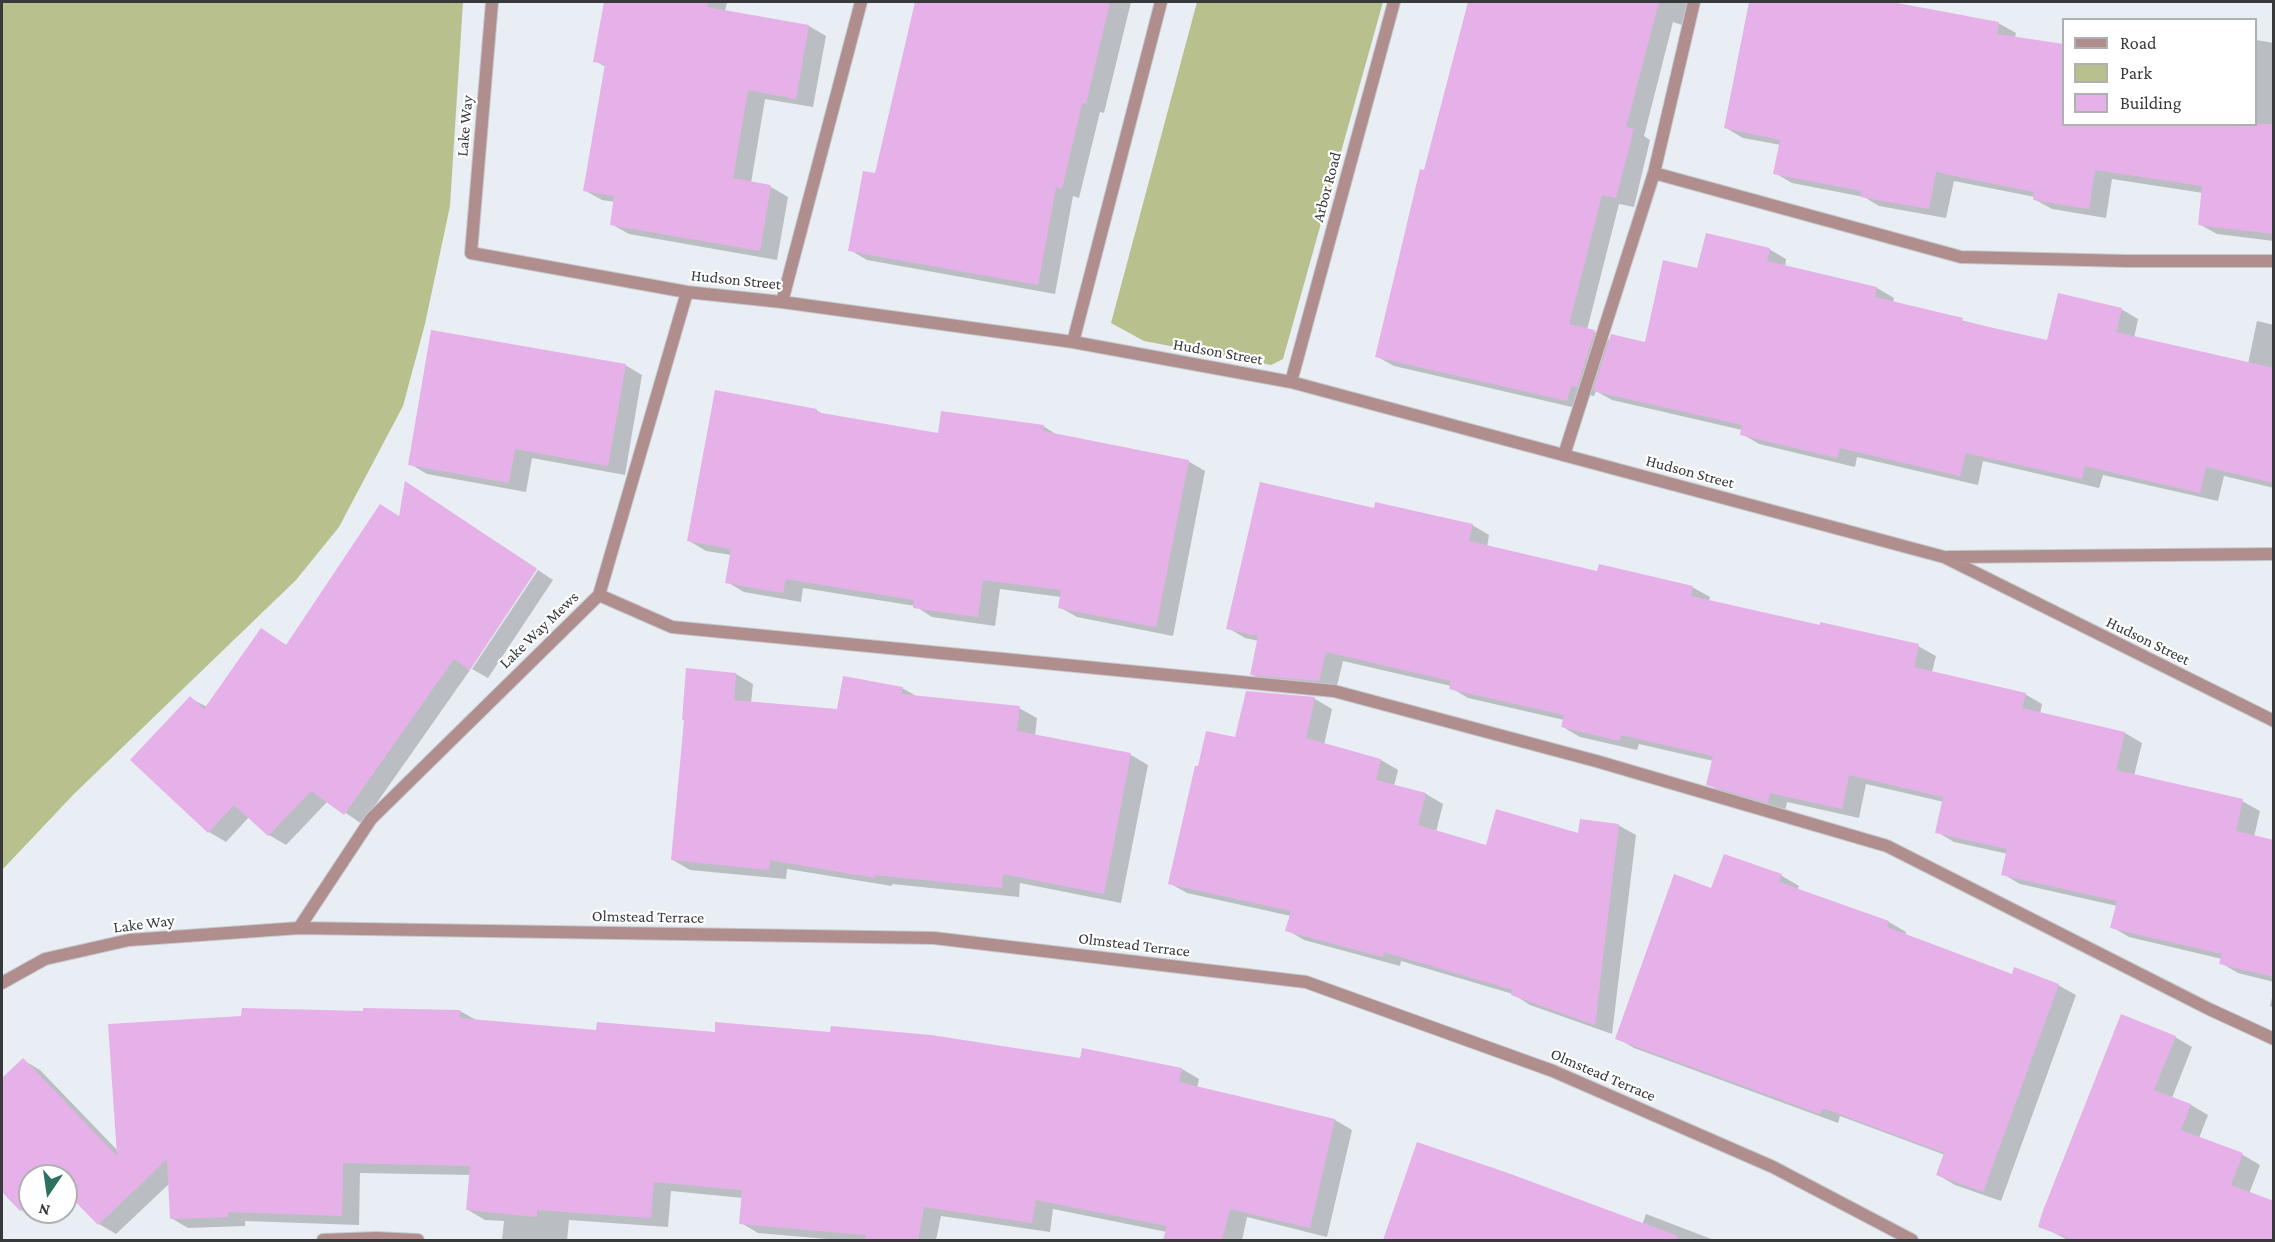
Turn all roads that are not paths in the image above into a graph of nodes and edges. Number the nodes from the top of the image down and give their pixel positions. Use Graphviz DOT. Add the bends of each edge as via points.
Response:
graph roads {
  1 [pos="492,2"];
  2 [pos="861,2"];
  3 [pos="1161,2"];
  4 [pos="1394,2"];
  5 [pos="1694,2"];
  6 [pos="1654,173"];
  7 [pos="471,253"];
  8 [pos="2274,261"];
  9 [pos="687,292"];
  10 [pos="782,302"];
  11 [pos="1072,342"];
  12 [pos="1291,382"];
  13 [pos="1564,455"];
  14 [pos="2274,554"];
  15 [pos="1944,557"];
  16 [pos="599,595"];
  17 [pos="2274,722"];
  18 [pos="298,927"];
  19 [pos="2,983"];
  20 [pos="2274,1039"];
  21 [pos="323,1240"];
  22 [pos="418,1240"];
  23 [pos="1912,1240"];
  1 -- 7 [label="street, Lake Way"];
  2 -- 10 [label="street"];
  3 -- 11 [label="street"];
  4 -- 12 [label="street, Arbor Road"];
  5 -- 6 [label="street"];
  6 -- 8 [label="street" via="1961,257"];
  6 -- 13 [label="street"];
  7 -- 9 [label="street, Hudson Street"];
  9 -- 10 [label="street, Hudson Street"];
  9 -- 16 [label="street, Lake Way Mews"];
  10 -- 11 [label="street, Hudson Street"];
  11 -- 12 [label="street, Hudson Street"];
  12 -- 13 [label="street, Hudson Street"];
  13 -- 15 [label="street, Hudson Street"];
  14 -- 15 [label="street, Hudson Street"];
  15 -- 17 [label="street, Hudson Street"];
  16 -- 18 [label="street, Lake Way Mews" via="371,819"];
  16 -- 20 [label="street" via="672,627 1346,694 1596,761 1887,846"];
  18 -- 19 [label="street, Lake Way" via="129,940 45,959"];
  18 -- 23 [label="street, Olmstead Terrace" via="934,938 1306,982 1553,1071 1773,1167"];
  21 -- 22 [label="street"];
}
